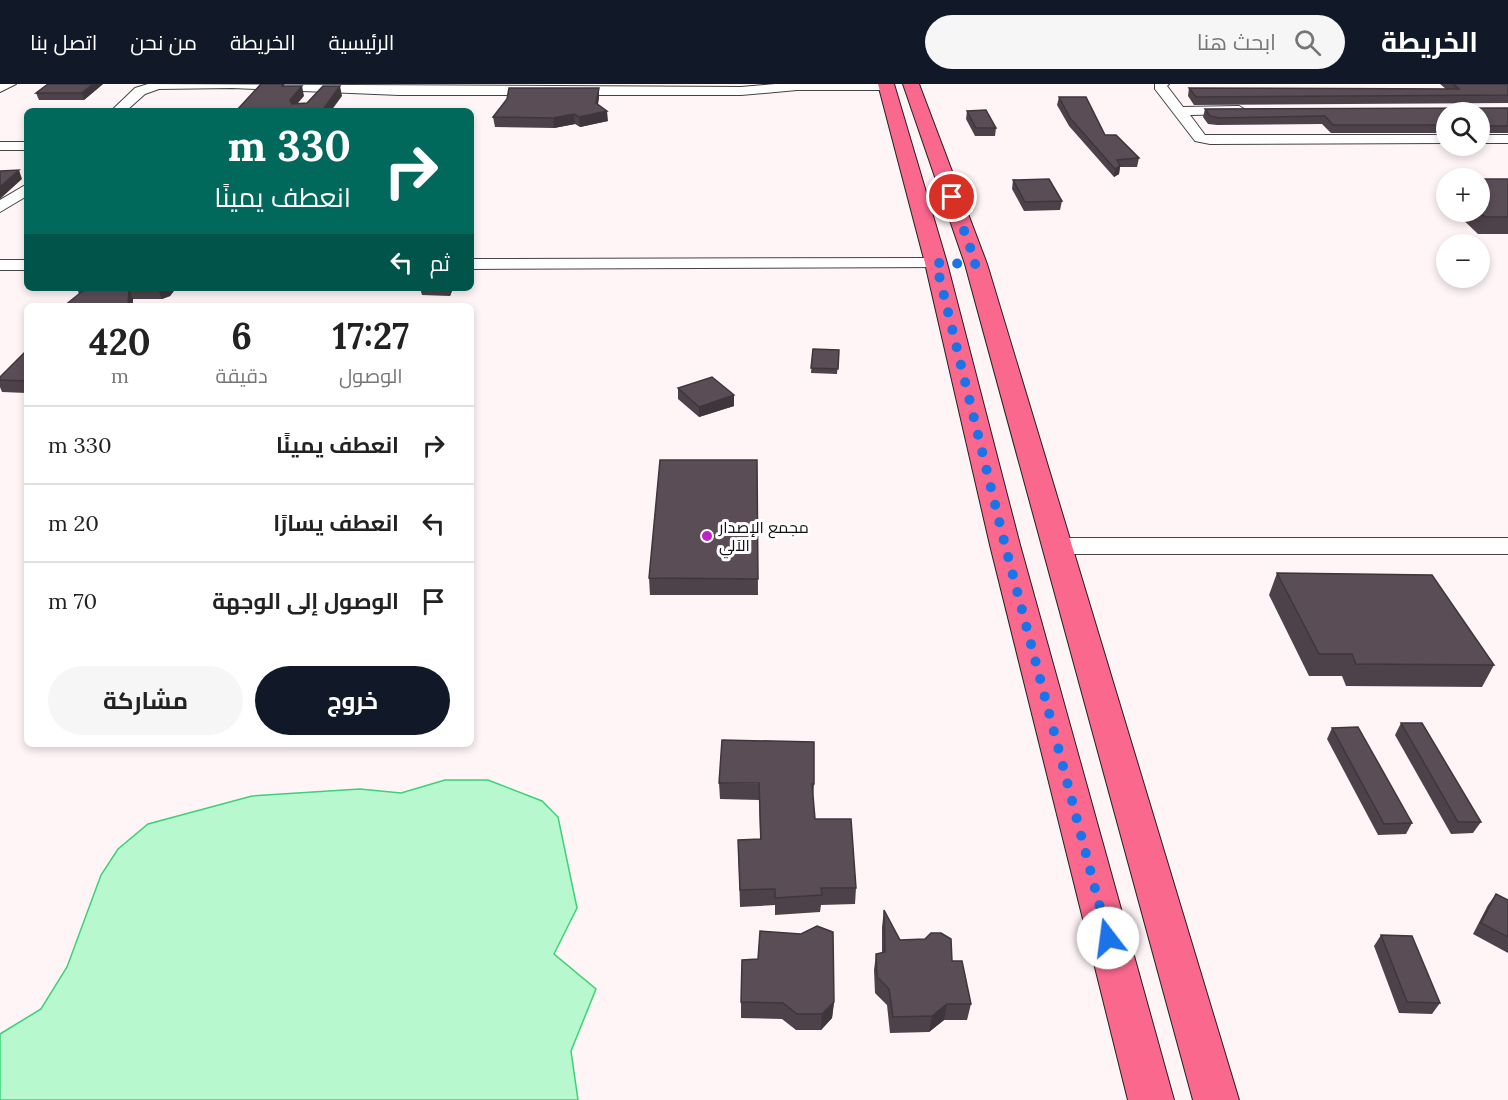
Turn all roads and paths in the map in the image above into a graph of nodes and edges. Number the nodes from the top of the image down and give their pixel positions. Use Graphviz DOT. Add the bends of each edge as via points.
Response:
graph roads {
  1 [pos="9,84"];
  2 [pos="1162,84"];
  3 [pos="894,85"];
  4 [pos="772,86"];
  5 [pos="321,87"];
  6 [pos="490,87"];
  7 [pos="0,88"];
  8 [pos="308,103"];
  9 [pos="121,108"];
  10 [pos="1250,110"];
  11 [pos="1179,111"];
  12 [pos="1431,123"];
  13 [pos="1436,128"];
  14 [pos="1436,138"];
  15 [pos="1490,139"];
  16 [pos="1508,139"];
  17 [pos="0,146"];
  18 [pos="24,146"];
  19 [pos="24,191"];
  20 [pos="0,207"];
  21 [pos="936,263"];
  22 [pos="474,264"];
  23 [pos="976,264"];
  24 [pos="0,265"];
  25 [pos="24,265"];
  26 [pos="1055,546"];
  27 [pos="1508,546"];
  28 [pos="1151,1100"];
  29 [pos="1216,1100"];
  1 -- 7 [label="street"];
  2 -- 11 [label="street"];
  3 -- 4 [label="street"];
  3 -- 21 [label="main road"];
  3 -- 23 [label="main road"];
  4 -- 6 [label="street" via="741,92"];
  5 -- 6 [label="street"];
  5 -- 8 [label="street"];
  5 -- 9 [label="street" via="158,85 140,91"];
  10 -- 11 [label="street"];
  11 -- 14 [label="street" via="1200,138 1210,140"];
  12 -- 13 [label="street"];
  15 -- 16 [label="street"];
  17 -- 18 [label="street"];
  19 -- 20 [label="street"];
  21 -- 22 [label="street"];
  21 -- 23 [label="main road"];
  21 -- 28 [label="main road" via="1005,545"];
  23 -- 26 [label="main road"];
  24 -- 25 [label="street"];
  26 -- 27 [label="street"];
  26 -- 29 [label="main road"];
}
